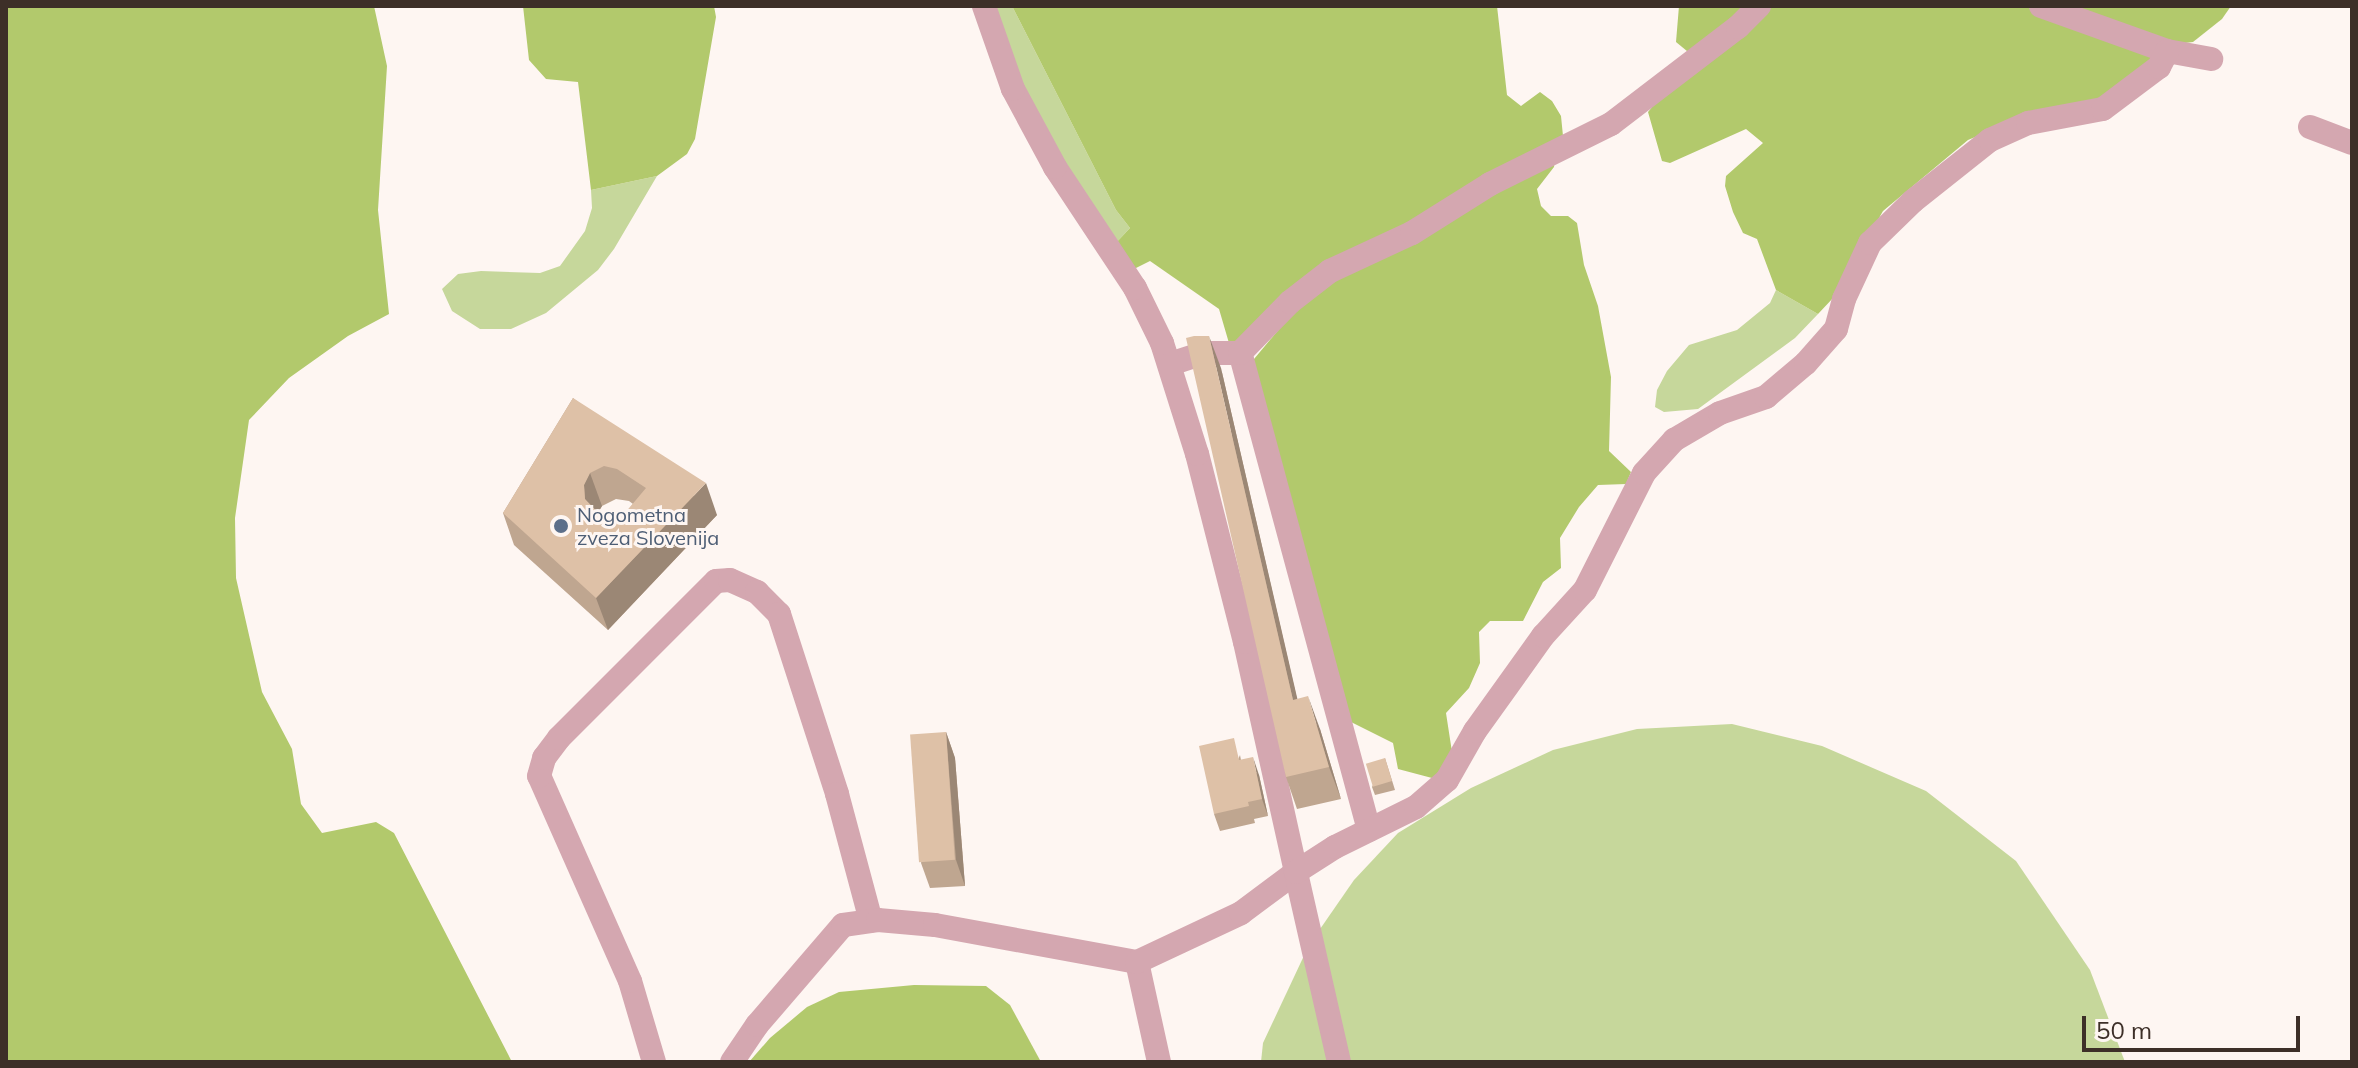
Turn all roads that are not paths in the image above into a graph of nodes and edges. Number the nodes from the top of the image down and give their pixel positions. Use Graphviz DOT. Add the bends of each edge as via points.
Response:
graph roads {
  1 [pos="984,6"];
  2 [pos="1759,6"];
  3 [pos="2041,6"];
  4 [pos="2167,51"];
  5 [pos="2211,59"];
  6 [pos="2310,127"];
  7 [pos="2352,143"];
  8 [pos="1240,353"];
  9 [pos="1170,364"];
  10 [pos="1369,830"];
  11 [pos="1296,872"];
  12 [pos="871,921"];
  13 [pos="1137,962"];
  14 [pos="654,1062"];
  15 [pos="732,1062"];
  16 [pos="1159,1062"];
  17 [pos="1339,1062"];
  1 -- 9 [label="lane" via="1013,89 1055,167 1135,288"];
  2 -- 8 [label="lane" via="1621,118 1510,173 1412,233 1330,271 1290,302"];
  3 -- 4 [label="lane"];
  4 -- 5 [label="lane"];
  4 -- 10 [label="lane" via="2159,67 2103,109 2028,123 1990,140 1913,201 1870,243 1836,329 1806,363 1766,397 1720,413 1674,440 1644,473 1585,590 1534,649 1447,780 1416,807"];
  6 -- 7 [label="lane"];
  8 -- 9 [label="lane" via="1203,353"];
  8 -- 10 [label="lane"];
  9 -- 11 [label="lane" via="1245,642"];
  10 -- 11 [label="lane"];
  11 -- 13 [label="lane" via="1241,913"];
  11 -- 17 [label="lane"];
  12 -- 13 [label="lane" via="935,925"];
  12 -- 14 [label="lane" via="779,614 757,592 730,580 716,581 559,738 539,776 630,981"];
  12 -- 15 [label="lane" via="843,925"];
  13 -- 16 [label="lane"];
}
